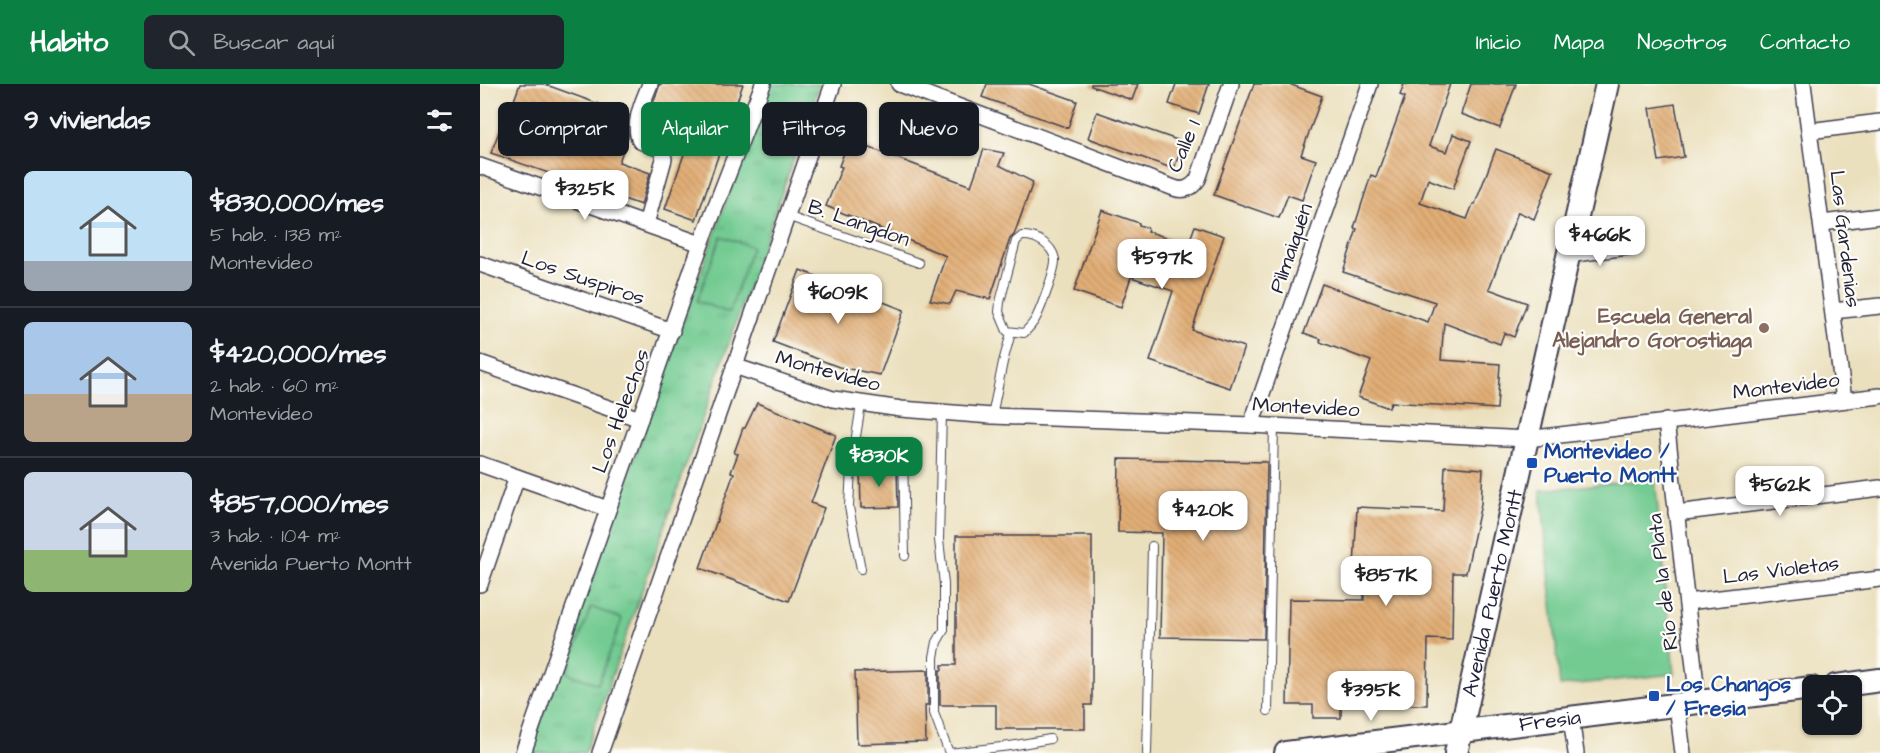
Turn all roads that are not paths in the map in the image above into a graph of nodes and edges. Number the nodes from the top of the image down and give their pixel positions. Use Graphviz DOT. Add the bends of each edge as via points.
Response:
graph roads {
  1 [pos="650,84"];
  2 [pos="763,84"];
  3 [pos="833,84"];
  4 [pos="899,84"];
  5 [pos="1231,84"];
  6 [pos="1370,84"];
  7 [pos="1607,84"];
  8 [pos="1803,84"];
  9 [pos="1880,122"];
  10 [pos="1809,131"];
  11 [pos="480,166"];
  12 [pos="787,216"];
  13 [pos="1880,216"];
  14 [pos="1822,223"];
  15 [pos="646,224"];
  16 [pos="701,244"];
  17 [pos="1627,248"];
  18 [pos="1568,255"];
  19 [pos="919,263"];
  20 [pos="480,264"];
  21 [pos="1880,306"];
  22 [pos="1833,311"];
  23 [pos="672,331"];
  24 [pos="1011,333"];
  25 [pos="480,363"];
  26 [pos="734,366"];
  27 [pos="1880,396"];
  28 [pos="1844,400"];
  29 [pos="861,405"];
  30 [pos="942,412"];
  31 [pos="992,416"];
  32 [pos="640,419"];
  33 [pos="1666,421"];
  34 [pos="1251,425"];
  35 [pos="1274,426"];
  36 [pos="1527,439"];
  37 [pos="855,442"];
  38 [pos="480,464"];
  39 [pos="517,477"];
  40 [pos="1880,488"];
  41 [pos="608,509"];
  42 [pos="1676,513"];
  43 [pos="1152,546"];
  44 [pos="905,556"];
  45 [pos="861,568"];
  46 [pos="1880,579"];
  47 [pos="480,584"];
  48 [pos="1687,602"];
  49 [pos="1880,680"];
  50 [pos="1862,682"];
  51 [pos="1802,689"];
  52 [pos="1688,704"];
  53 [pos="1268,711"];
  54 [pos="1571,718"];
  55 [pos="1050,740"];
  56 [pos="1458,742"];
  57 [pos="1299,752"];
  58 [pos="523,753"];
  59 [pos="600,753"];
  60 [pos="949,753"];
  61 [pos="1147,753"];
  62 [pos="1576,753"];
  63 [pos="1683,753"];
  1 -- 15 [label="street" via="636,132 640,141 662,150 664,159"];
  2 -- 16 [label="street, Los Helechos"];
  3 -- 12 [label="street"];
  4 -- 5 [label="street, Calle 1" via="1174,188 1188,189 1198,180"];
  6 -- 34 [label="street, Pilmaiquén"];
  7 -- 18 [label="street, Avenida Puerto Montt"];
  8 -- 10 [label="street, Las Gardenias"];
  9 -- 10 [label="street"];
  10 -- 14 [label="street, Las Gardenias"];
  11 -- 15 [label="street"];
  12 -- 19 [label="lane, B. Langdon"];
  12 -- 26 [label="street"];
  13 -- 14 [label="street"];
  14 -- 22 [label="street, Las Gardenias"];
  15 -- 16 [label="street"];
  16 -- 23 [label="street, Los Helechos"];
  17 -- 18 [label="street"];
  18 -- 36 [label="street, Avenida Puerto Montt"];
  20 -- 23 [label="street, Los Suspiros"];
  21 -- 22 [label="street"];
  22 -- 28 [label="street, Las Gardenias"];
  23 -- 32 [label="street, Los Helechos"];
  24 -- 24 [label="lane" via="1002,321 1000,302 1016,241 1029,236 1050,248 1054,268 1031,327 1024,333"];
  24 -- 31 [label="lane"];
  25 -- 32 [label="street"];
  26 -- 29 [label="street, Montevideo"];
  26 -- 59 [label="street"];
  27 -- 28 [label="street, Montevideo"];
  28 -- 33 [label="street, Montevideo"];
  29 -- 30 [label="street, Montevideo"];
  29 -- 37 [label="lane"];
  30 -- 31 [label="street, Montevideo"];
  30 -- 60 [label="lane" via="939,540 944,630 934,657 934,713"];
  31 -- 34 [label="street, Montevideo"];
  32 -- 41 [label="street, Los Helechos"];
  33 -- 36 [label="street, Montevideo"];
  33 -- 42 [label="street, Río de la Plata"];
  34 -- 35 [label="street, Montevideo"];
  35 -- 36 [label="street, Montevideo"];
  35 -- 53 [label="lane"];
  36 -- 56 [label="street, Avenida Puerto Montt"];
  37 -- 44 [label="lane" via="903,447"];
  37 -- 45 [label="lane" via="849,507"];
  38 -- 39 [label="street"];
  39 -- 41 [label="street"];
  39 -- 47 [label="street"];
  40 -- 42 [label="street"];
  41 -- 58 [label="street, Los Helechos"];
  42 -- 48 [label="street, Río de la Plata"];
  43 -- 61 [label="lane"];
  46 -- 48 [label="street, Las Violetas"];
  48 -- 52 [label="street, Río de la Plata"];
  49 -- 50 [label="street"];
  51 -- 52 [label="street, Fresia"];
  52 -- 54 [label="street, Fresia"];
  52 -- 63 [label="street, Río de la Plata"];
  54 -- 56 [label="street, Fresia"];
  54 -- 62 [label="street"];
  55 -- 60 [label="lane"];
  56 -- 57 [label="street, Fresia"];
}
